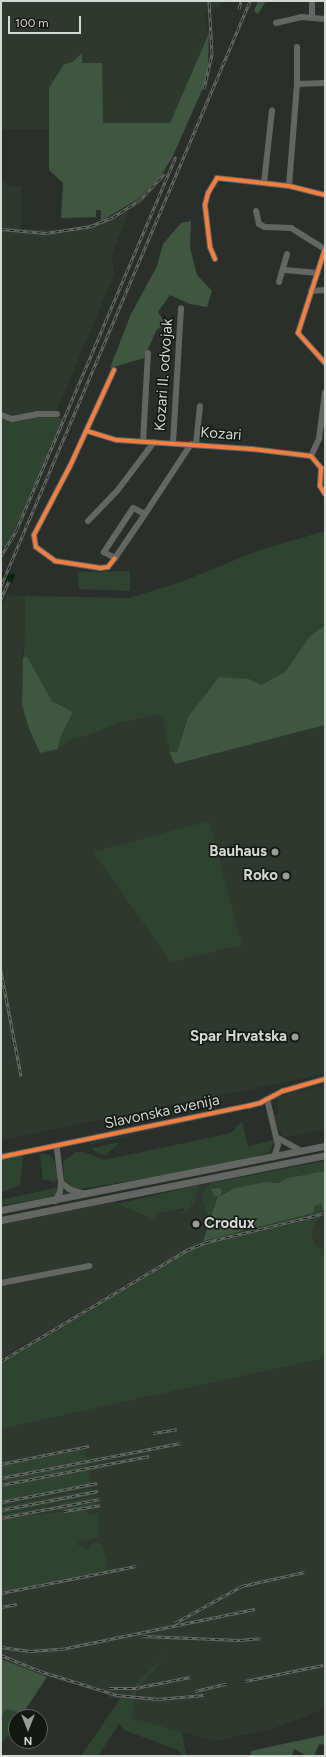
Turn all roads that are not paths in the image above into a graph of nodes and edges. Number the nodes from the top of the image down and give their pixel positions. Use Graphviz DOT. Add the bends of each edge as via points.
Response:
graph roads {
  1 [pos="312,1"];
  2 [pos="312,18"];
  3 [pos="325,19"];
  4 [pos="276,23"];
  5 [pos="297,47"];
  6 [pos="325,83"];
  7 [pos="297,84"];
  8 [pos="272,110"];
  9 [pos="264,182"];
  10 [pos="290,186"];
  11 [pos="325,195"];
  12 [pos="256,211"];
  13 [pos="325,251"];
  14 [pos="287,254"];
  15 [pos="215,259"];
  16 [pos="284,270"];
  17 [pos="316,273"];
  18 [pos="279,282"];
  19 [pos="325,290"];
  20 [pos="311,291"];
  21 [pos="181,308"];
  22 [pos="148,352"];
  23 [pos="325,363"];
  24 [pos="114,370"];
  25 [pos="325,395"];
  26 [pos="200,406"];
  27 [pos="57,414"];
  28 [pos="1,415"];
  29 [pos="323,424"];
  30 [pos="87,431"];
  31 [pos="143,442"];
  32 [pos="154,442"];
  33 [pos="173,443"];
  34 [pos="194,444"];
  35 [pos="311,456"];
  36 [pos="325,494"];
  37 [pos="145,514"];
  38 [pos="88,521"];
  39 [pos="115,558"];
  40 [pos="325,1079"];
  41 [pos="267,1099"];
  42 [pos="278,1138"];
  43 [pos="325,1146"];
  44 [pos="57,1147"];
  45 [pos="301,1151"];
  46 [pos="325,1155"];
  47 [pos="1,1157"];
  48 [pos="274,1157"];
  49 [pos="61,1182"];
  50 [pos="86,1194"];
  51 [pos="55,1201"];
  52 [pos="1,1210"];
  53 [pos="1,1220"];
  54 [pos="89,1266"];
  55 [pos="1,1283"];
  1 -- 2 [label="street"];
  2 -- 3 [label="street"];
  2 -- 4 [label="street" via="296,18"];
  5 -- 7 [label="street"];
  6 -- 7 [label="street"];
  7 -- 10 [label="street"];
  8 -- 9 [label="street"];
  9 -- 10 [label="street"];
  9 -- 15 [label="street" via="222,177 215,180 206,197 205,211 210,247"];
  10 -- 11 [label="street"];
  12 -- 13 [label="street" via="259,224 265,227 291,228"];
  13 -- 17 [label="street"];
  14 -- 16 [label="street"];
  16 -- 17 [label="street"];
  16 -- 18 [label="street"];
  17 -- 20 [label="street"];
  19 -- 20 [label="street"];
  20 -- 23 [label="street" via="298,334"];
  21 -- 33 [label="street, Kozari II. odvojak"];
  22 -- 31 [label="street"];
  24 -- 30 [label="street"];
  25 -- 29 [label="street"];
  26 -- 34 [label="street, Kozari"];
  27 -- 28 [label="street" via="37,414 12,419"];
  29 -- 35 [label="street"];
  30 -- 31 [label="street, Kozari" via="117,440"];
  30 -- 39 [label="street" via="37,527 34,535 36,547 55,561 100,568 108,567"];
  31 -- 32 [label="street, Kozari"];
  32 -- 33 [label="street, Kozari"];
  32 -- 38 [label="street" via="117,491"];
  33 -- 34 [label="street, Kozari"];
  34 -- 35 [label="street, Kozari"];
  34 -- 37 [label="street"];
  35 -- 36 [label="street" via="321,468 320,486"];
  37 -- 39 [label="street"];
  37 -- 39 [label="street" via="133,508 104,552"];
  40 -- 41 [label="street, Slavonska avenija" via="283,1091"];
  41 -- 42 [label="street"];
  41 -- 44 [label="street, Slavonska avenija" via="248,1106"];
  42 -- 45 [label="street"];
  42 -- 48 [label="street" via="278,1151"];
  43 -- 45 [label="main road"];
  44 -- 47 [label="street, Slavonska avenija"];
  44 -- 49 [label="street"];
  45 -- 48 [label="main road"];
  46 -- 53 [label="main road"];
  48 -- 50 [label="main road"];
  49 -- 50 [label="street" via="69,1189"];
  49 -- 51 [label="street" via="60,1192"];
  50 -- 51 [label="main road"];
  51 -- 52 [label="main road"];
  54 -- 55 [label="street"];
}
